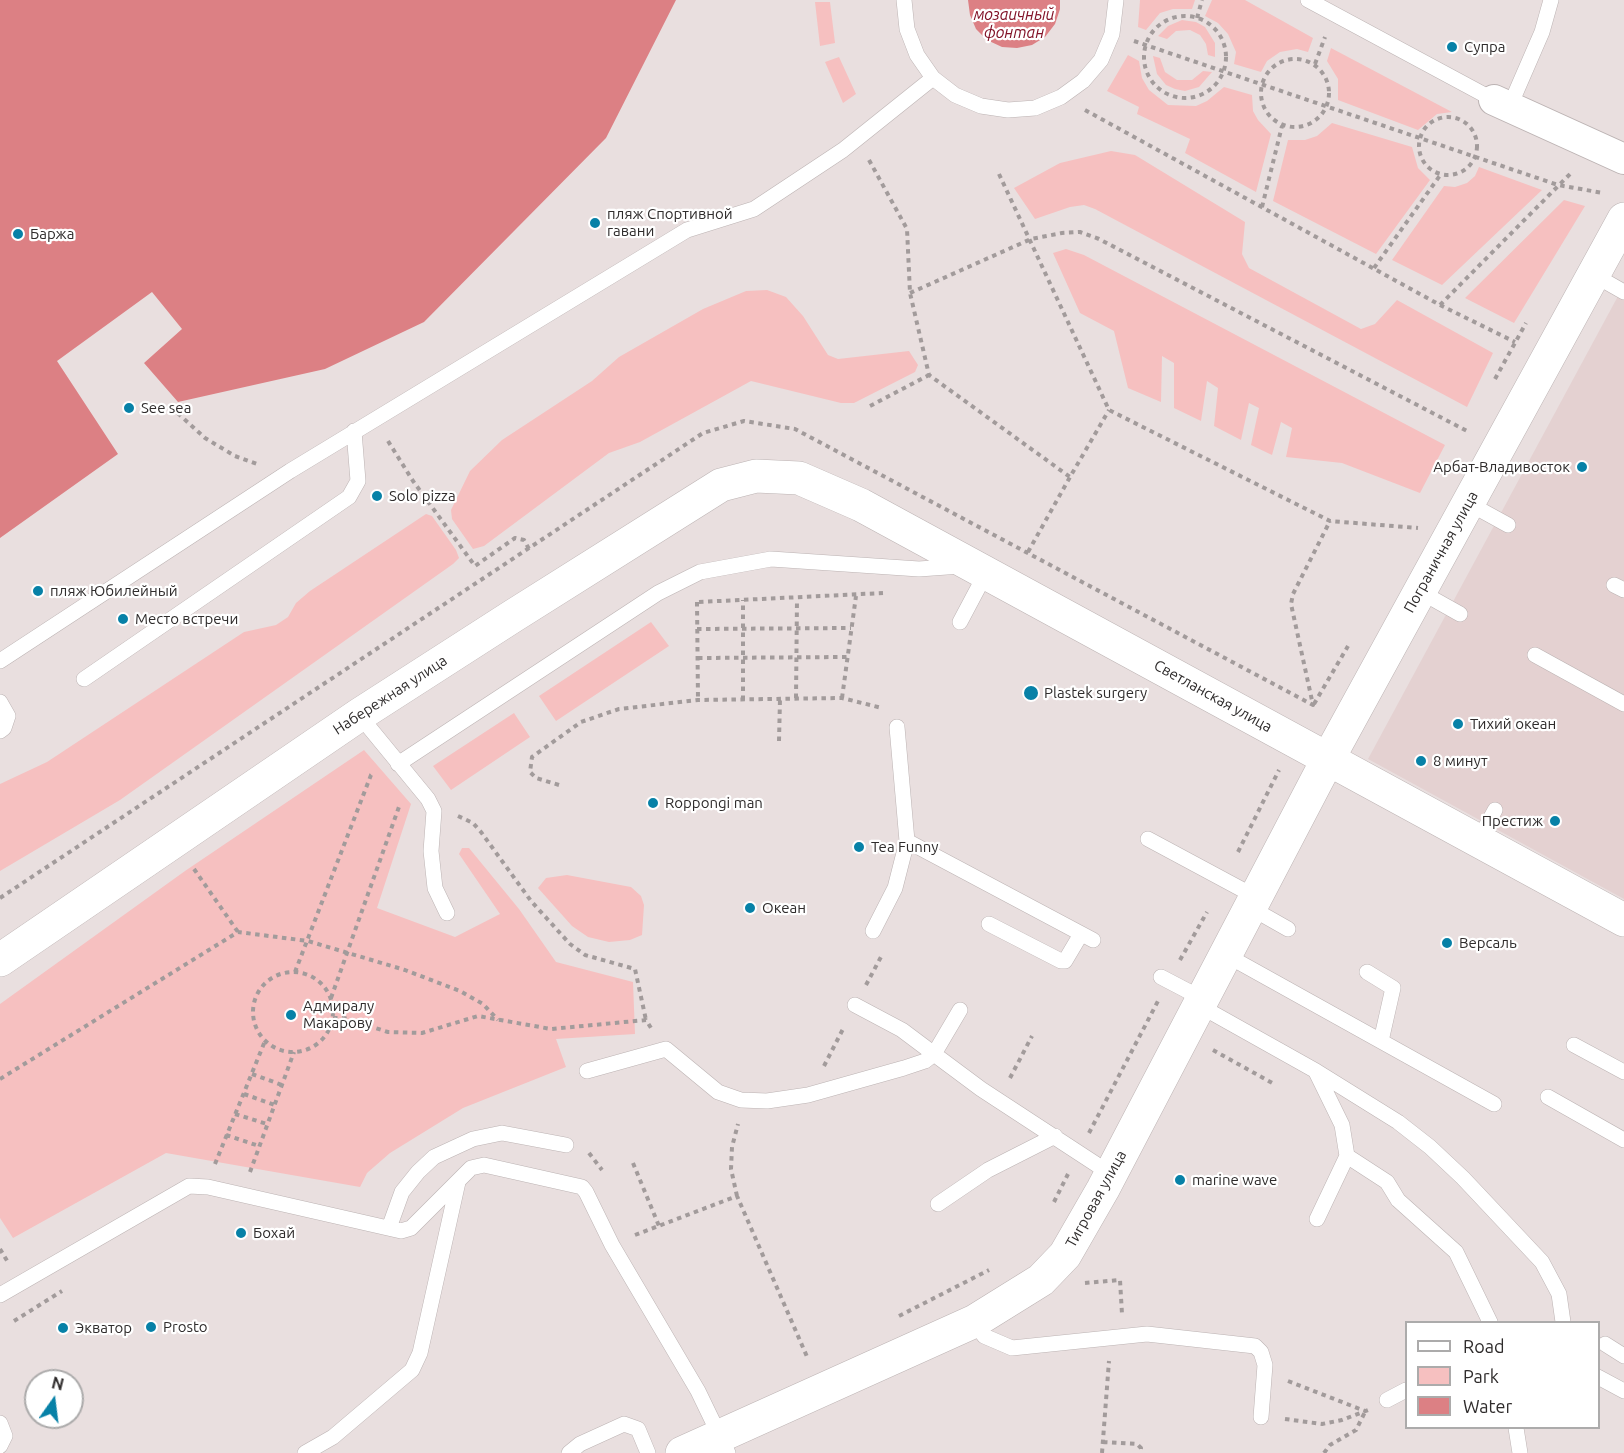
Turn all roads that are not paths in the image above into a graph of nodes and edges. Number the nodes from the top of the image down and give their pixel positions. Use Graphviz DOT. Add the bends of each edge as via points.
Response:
graph roads {
  1 [pos="904,0"];
  2 [pos="1116,0"];
  3 [pos="1308,0"];
  4 [pos="1551,0"];
  5 [pos="933,78"];
  6 [pos="1502,104"];
  7 [pos="1611,154"];
  8 [pos="1619,223"];
  9 [pos="1594,275"];
  10 [pos="1624,292"];
  11 [pos="354,431"];
  12 [pos="799,478"];
  13 [pos="1468,503"];
  14 [pos="1508,525"];
  15 [pos="980,569"];
  16 [pos="1419,591"];
  17 [pos="1460,614"];
  18 [pos="960,622"];
  19 [pos="1535,655"];
  20 [pos="0,661"];
  21 [pos="84,679"];
  22 [pos="0,702"];
  23 [pos="1624,704"];
  24 [pos="359,715"];
  25 [pos="897,727"];
  26 [pos="0,731"];
  27 [pos="1328,759"];
  28 [pos="398,764"];
  29 [pos="1495,810"];
  30 [pos="1148,839"];
  31 [pos="907,841"];
  32 [pos="1478,841"];
  33 [pos="1253,903"];
  34 [pos="447,913"];
  35 [pos="1624,920"];
  36 [pos="989,924"];
  37 [pos="1288,929"];
  38 [pos="873,931"];
  39 [pos="1226,955"];
  40 [pos="0,960"];
  41 [pos="1367,972"];
  42 [pos="1165,979"];
  43 [pos="1202,1003"];
  44 [pos="855,1005"];
  45 [pos="960,1010"];
  46 [pos="1381,1041"];
  47 [pos="1574,1045"];
  48 [pos="934,1054"];
  49 [pos="587,1071"];
  50 [pos="1316,1071"];
  51 [pos="1624,1072"];
  52 [pos="1548,1096"];
  53 [pos="1494,1104"];
  54 [pos="1055,1136"];
  55 [pos="1624,1140"];
  56 [pos="566,1145"];
  57 [pos="1347,1156"];
  58 [pos="1111,1174"];
  59 [pos="458,1182"];
  60 [pos="939,1204"];
  61 [pos="1317,1219"];
  62 [pos="389,1228"];
  63 [pos="0,1295"];
  64 [pos="975,1321"];
  65 [pos="1489,1321"];
  66 [pos="1563,1321"];
  67 [pos="1605,1344"];
  68 [pos="1624,1356"];
  69 [pos="1600,1378"];
  70 [pos="1405,1391"];
  71 [pos="1624,1391"];
  72 [pos="1387,1400"];
  73 [pos="1261,1417"];
  74 [pos="0,1423"];
  75 [pos="1515,1429"];
  76 [pos="724,1444"];
  77 [pos="0,1446"];
  78 [pos="305,1453"];
  79 [pos="569,1453"];
  80 [pos="648,1453"];
  81 [pos="682,1453"];
  82 [pos="1520,1453"];
  1 -- 5 [label="lane" via="907,30 917,55"];
  2 -- 5 [label="lane" via="1112,34 1095,67 1061,98 1035,108 981,106 955,95"];
  3 -- 6 [label="lane"];
  4 -- 6 [label="lane" via="1542,32"];
  5 -- 11 [label="lane" via="857,139 754,209 687,230"];
  6 -- 7 [label="street"];
  8 -- 9 [label="main road, Пограничная улица"];
  9 -- 10 [label="lane"];
  9 -- 13 [label="main road, Пограничная улица"];
  11 -- 20 [label="lane"];
  11 -- 21 [label="lane" via="358,481 349,497"];
  12 -- 15 [label="main road, Светланская улица" via="861,505"];
  12 -- 24 [label="main road, Набережная улица" via="756,476 721,484"];
  13 -- 14 [label="lane"];
  13 -- 16 [label="main road, Пограничная улица"];
  15 -- 18 [label="lane"];
  15 -- 27 [label="main road, Светланская улица"];
  15 -- 28 [label="lane" via="771,559 700,572 662,591"];
  16 -- 17 [label="lane"];
  16 -- 27 [label="main road, Пограничная улица"];
  19 -- 23 [label="lane"];
  22 -- 26 [label="lane" via="8,716"];
  24 -- 28 [label="lane"];
  24 -- 40 [label="main road, Набережная улица"];
  25 -- 31 [label="lane"];
  27 -- 32 [label="main road, Светланская улица"];
  27 -- 33 [label="main road, Тигровая улица"];
  28 -- 34 [label="lane" via="434,811 431,851 435,888"];
  29 -- 32 [label="lane"];
  30 -- 33 [label="lane" via="1224,880"];
  31 -- 36 [label="lane" via="1087,937 1061,961"];
  31 -- 38 [label="lane" via="895,888"];
  32 -- 35 [label="main road, Светланская улица"];
  33 -- 37 [label="lane"];
  33 -- 39 [label="main road, Тигровая улица"];
  39 -- 43 [label="main road, Тигровая улица"];
  39 -- 46 [label="lane"];
  41 -- 46 [label="lane" via="1393,988"];
  42 -- 43 [label="lane"];
  43 -- 50 [label="lane"];
  43 -- 58 [label="main road, Тигровая улица"];
  44 -- 48 [label="lane" via="902,1030"];
  45 -- 48 [label="lane"];
  46 -- 53 [label="lane"];
  47 -- 51 [label="lane"];
  48 -- 49 [label="lane" via="904,1068 778,1101 741,1100 718,1092 666,1049"];
  48 -- 54 [label="lane"];
  50 -- 57 [label="lane" via="1342,1125"];
  50 -- 66 [label="lane" via="1398,1122 1463,1178 1542,1262 1559,1294"];
  52 -- 55 [label="lane"];
  54 -- 58 [label="lane"];
  54 -- 60 [label="lane" via="988,1170"];
  56 -- 62 [label="lane" via="502,1133 472,1138 434,1157 418,1172 402,1192"];
  57 -- 61 [label="lane"];
  57 -- 65 [label="lane" via="1387,1182 1398,1200 1456,1252"];
  58 -- 64 [label="main road, Тигровая улица" via="1065,1255 1041,1280"];
  59 -- 62 [label="lane" via="411,1228"];
  59 -- 76 [label="lane" via="471,1168 484,1165 582,1187"];
  59 -- 78 [label="lane" via="423,1342 412,1370 333,1437"];
  62 -- 63 [label="lane" via="189,1186"];
  64 -- 73 [label="lane" via="984,1336 1012,1348 1147,1334 1248,1344 1261,1352 1265,1365"];
  64 -- 76 [label="main road, Тигровая улица"];
  67 -- 68 [label="lane"];
  69 -- 71 [label="lane"];
  70 -- 72 [label="lane"];
  74 -- 77 [label="lane" via="5,1436"];
  75 -- 82 [label="lane"];
  76 -- 81 [label="main road, Тигровая улица"];
  79 -- 80 [label="lane" via="624,1424 638,1429"];
}
